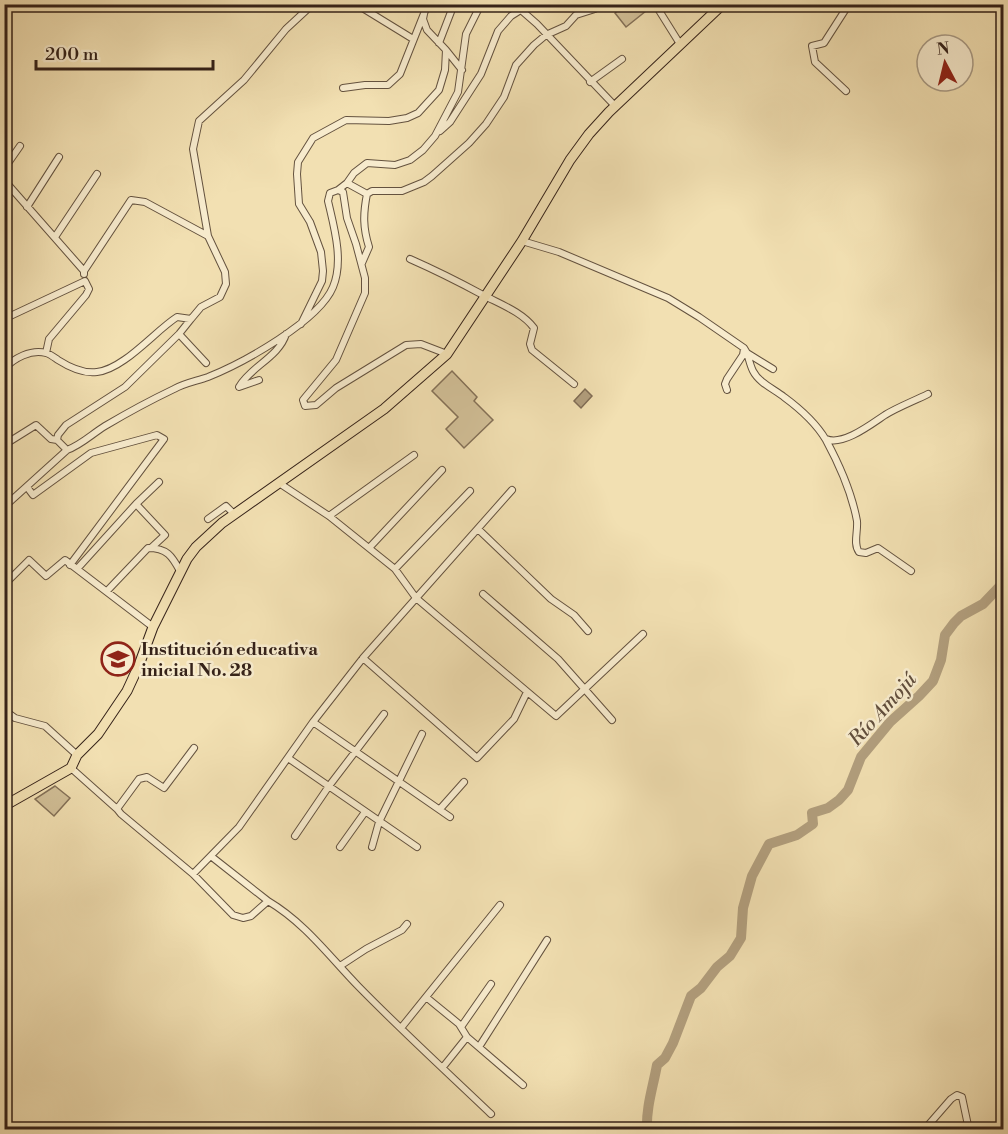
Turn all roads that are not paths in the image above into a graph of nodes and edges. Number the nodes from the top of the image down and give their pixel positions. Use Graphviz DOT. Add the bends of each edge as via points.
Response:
graph roads {
  1 [pos="313,4"];
  2 [pos="356,4"];
  3 [pos="417,4"];
  4 [pos="454,4"];
  5 [pos="481,4"];
  6 [pos="530,4"];
  7 [pos="600,4"];
  8 [pos="655,4"];
  9 [pos="723,4"];
  10 [pos="849,4"];
  11 [pos="426,8"];
  12 [pos="520,10"];
  13 [pos="546,35"];
  14 [pos="413,39"];
  15 [pos="439,43"];
  16 [pos="680,44"];
  17 [pos="446,50"];
  18 [pos="622,59"];
  19 [pos="462,70"];
  20 [pos="590,82"];
  21 [pos="343,88"];
  22 [pos="846,91"];
  23 [pos="615,106"];
  24 [pos="435,136"];
  25 [pos="20,146"];
  26 [pos="59,157"];
  27 [pos="4,168"];
  28 [pos="97,174"];
  29 [pos="4,180"];
  30 [pos="347,183"];
  31 [pos="338,190"];
  32 [pos="367,194"];
  33 [pos="27,207"];
  34 [pos="208,236"];
  35 [pos="55,237"];
  36 [pos="522,241"];
  37 [pos="410,259"];
  38 [pos="362,264"];
  39 [pos="84,271"];
  40 [pos="86,281"];
  41 [pos="485,296"];
  42 [pos="4,319"];
  43 [pos="191,319"];
  44 [pos="301,325"];
  45 [pos="179,334"];
  46 [pos="286,334"];
  47 [pos="746,350"];
  48 [pos="46,353"];
  49 [pos="447,354"];
  50 [pos="206,363"];
  51 [pos="4,369"];
  52 [pos="773,369"];
  53 [pos="258,380"];
  54 [pos="574,384"];
  55 [pos="726,390"];
  56 [pos="928,394"];
  57 [pos="825,439"];
  58 [pos="57,440"];
  59 [pos="4,445"];
  60 [pos="66,450"];
  61 [pos="414,455"];
  62 [pos="442,470"];
  63 [pos="159,482"];
  64 [pos="279,483"];
  65 [pos="27,487"];
  66 [pos="513,490"];
  67 [pos="470,491"];
  68 [pos="136,504"];
  69 [pos="4,507"];
  70 [pos="234,514"];
  71 [pos="329,516"];
  72 [pos="208,519"];
  73 [pos="478,529"];
  74 [pos="151,548"];
  75 [pos="369,548"];
  76 [pos="74,567"];
  77 [pos="395,569"];
  78 [pos="180,571"];
  79 [pos="911,571"];
  80 [pos="4,585"];
  81 [pos="107,591"];
  82 [pos="483,594"];
  83 [pos="416,598"];
  84 [pos="153,627"];
  85 [pos="588,631"];
  86 [pos="643,634"];
  87 [pos="363,658"];
  88 [pos="585,688"];
  89 [pos="528,692"];
  90 [pos="4,710"];
  91 [pos="384,714"];
  92 [pos="612,720"];
  93 [pos="314,722"];
  94 [pos="422,734"];
  95 [pos="194,748"];
  96 [pos="356,751"];
  97 [pos="77,754"];
  98 [pos="288,758"];
  99 [pos="71,768"];
  100 [pos="398,779"];
  101 [pos="464,782"];
  102 [pos="329,786"];
  103 [pos="4,806"];
  104 [pos="117,808"];
  105 [pos="440,809"];
  106 [pos="365,812"];
  107 [pos="450,817"];
  108 [pos="378,822"];
  109 [pos="295,836"];
  110 [pos="340,847"];
  111 [pos="372,847"];
  112 [pos="417,847"];
  113 [pos="212,856"];
  114 [pos="193,874"];
  115 [pos="268,901"];
  116 [pos="500,905"];
  117 [pos="407,924"];
  118 [pos="547,940"];
  119 [pos="340,966"];
  120 [pos="491,984"];
  121 [pos="426,997"];
  122 [pos="461,1027"];
  123 [pos="401,1028"];
  124 [pos="467,1037"];
  125 [pos="478,1047"];
  126 [pos="443,1068"];
  127 [pos="523,1085"];
  128 [pos="491,1114"];
  129 [pos="924,1130"];
  130 [pos="969,1130"];
  1 -- 34 [label="street" via="286,29 244,80 199,121 193,149"];
  2 -- 14 [label="street"];
  3 -- 11 [label="street"];
  4 -- 15 [label="street"];
  5 -- 19 [label="street" via="466,34"];
  6 -- 12 [label="street"];
  7 -- 13 [label="street"];
  8 -- 16 [label="street"];
  9 -- 16 [label="highway"];
  10 -- 22 [label="street" via="824,43 812,46 815,62"];
  11 -- 14 [label="street"];
  11 -- 15 [label="street" via="423,20"];
  12 -- 13 [label="street"];
  12 -- 24 [label="street" via="498,31 481,74 450,122"];
  13 -- 20 [label="street"];
  13 -- 32 [label="street" via="516,65 504,98 486,123 432,176 402,191"];
  14 -- 21 [label="street" via="400,74 388,85"];
  15 -- 17 [label="street"];
  16 -- 23 [label="highway"];
  17 -- 19 [label="street"];
  17 -- 44 [label="street" via="446,70 439,90 418,113 389,121 346,120 313,138 298,162 300,204 321,252 323,270 322,281"];
  18 -- 20 [label="street"];
  19 -- 24 [label="street" via="458,92"];
  20 -- 23 [label="street"];
  23 -- 36 [label="highway" via="570,160"];
  24 -- 30 [label="street" via="410,160 395,165 367,163"];
  25 -- 27 [label="street"];
  26 -- 33 [label="street"];
  28 -- 35 [label="street"];
  29 -- 33 [label="street"];
  30 -- 31 [label="street"];
  30 -- 32 [label="street"];
  31 -- 38 [label="street" via="342,192"];
  31 -- 44 [label="street" via="330,193 328,201 338,268 333,288"];
  32 -- 38 [label="street" via="363,230 369,247"];
  33 -- 35 [label="street"];
  34 -- 39 [label="street" via="145,202 131,200"];
  34 -- 43 [label="street" via="226,284 220,297"];
  35 -- 39 [label="street"];
  36 -- 41 [label="highway"];
  36 -- 47 [label="street" via="559,252 668,298"];
  37 -- 41 [label="street"];
  38 -- 49 [label="street" via="365,293 336,360 303,400 305,406 316,405 336,388 406,345 421,344"];
  39 -- 40 [label="street"];
  40 -- 42 [label="street"];
  40 -- 48 [label="street" via="89,289 49,339"];
  41 -- 49 [label="highway"];
  41 -- 54 [label="street" via="531,324 531,349"];
  43 -- 45 [label="street"];
  43 -- 48 [label="street" via="177,317 144,346 111,368 96,372 71,368"];
  44 -- 46 [label="street"];
  45 -- 50 [label="street"];
  45 -- 58 [label="street" via="125,387 66,425"];
  46 -- 53 [label="street" via="277,349 239,387"];
  46 -- 60 [label="street" via="210,376 176,387"];
  47 -- 52 [label="street"];
  47 -- 55 [label="street" via="727,379"];
  47 -- 57 [label="street" via="758,378 793,404"];
  48 -- 51 [label="street" via="28,353"];
  49 -- 64 [label="highway" via="392,402"];
  56 -- 57 [label="street" via="843,440"];
  57 -- 79 [label="street" via="854,510 859,552 878,548"];
  58 -- 59 [label="street" via="36,425"];
  58 -- 60 [label="street"];
  60 -- 65 [label="street"];
  61 -- 71 [label="street"];
  62 -- 75 [label="street"];
  63 -- 68 [label="street"];
  64 -- 70 [label="highway"];
  64 -- 71 [label="street"];
  65 -- 69 [label="street"];
  65 -- 76 [label="street" via="33,495 91,453 157,435 164,440"];
  66 -- 73 [label="street"];
  67 -- 77 [label="street"];
  68 -- 74 [label="street" via="165,535"];
  68 -- 76 [label="street"];
  70 -- 72 [label="street" via="226,506"];
  70 -- 78 [label="highway" via="196,548"];
  71 -- 75 [label="street"];
  73 -- 83 [label="street"];
  73 -- 85 [label="street"];
  74 -- 78 [label="street" via="170,554"];
  74 -- 81 [label="street"];
  75 -- 77 [label="street"];
  76 -- 80 [label="street" via="65,561 46,576 30,560"];
  76 -- 81 [label="street"];
  77 -- 83 [label="street"];
  78 -- 84 [label="highway"];
  81 -- 84 [label="street"];
  82 -- 88 [label="street"];
  83 -- 87 [label="street"];
  83 -- 89 [label="street"];
  84 -- 97 [label="highway" via="127,691 98,734"];
  86 -- 88 [label="street"];
  87 -- 89 [label="street" via="477,758 514,719"];
  87 -- 93 [label="street"];
  88 -- 89 [label="street" via="556,716"];
  88 -- 92 [label="street"];
  90 -- 97 [label="street" via="15,718 45,726"];
  91 -- 96 [label="street"];
  93 -- 96 [label="street"];
  93 -- 98 [label="street"];
  94 -- 100 [label="street"];
  95 -- 104 [label="street" via="164,788 147,777 139,779"];
  96 -- 100 [label="street"];
  96 -- 102 [label="street"];
  97 -- 99 [label="highway"];
  98 -- 102 [label="street"];
  98 -- 113 [label="street" via="239,827"];
  99 -- 103 [label="highway"];
  99 -- 104 [label="street"];
  100 -- 105 [label="street"];
  100 -- 108 [label="street"];
  101 -- 105 [label="street"];
  102 -- 106 [label="street"];
  102 -- 109 [label="street"];
  104 -- 114 [label="street"];
  105 -- 107 [label="street"];
  106 -- 108 [label="street"];
  106 -- 110 [label="street"];
  108 -- 111 [label="street"];
  108 -- 112 [label="street"];
  113 -- 114 [label="street"];
  113 -- 115 [label="street"];
  114 -- 115 [label="street" via="233,915 251,916"];
  115 -- 119 [label="street" via="304,928"];
  116 -- 121 [label="street"];
  117 -- 119 [label="street"];
  118 -- 125 [label="street"];
  119 -- 123 [label="street"];
  120 -- 122 [label="street"];
  121 -- 122 [label="street"];
  121 -- 123 [label="street"];
  122 -- 124 [label="street"];
  123 -- 126 [label="street"];
  124 -- 125 [label="street"];
  124 -- 126 [label="street"];
  125 -- 127 [label="street"];
  126 -- 128 [label="street"];
  129 -- 130 [label="street" via="957,1095 962,1097"];
}
